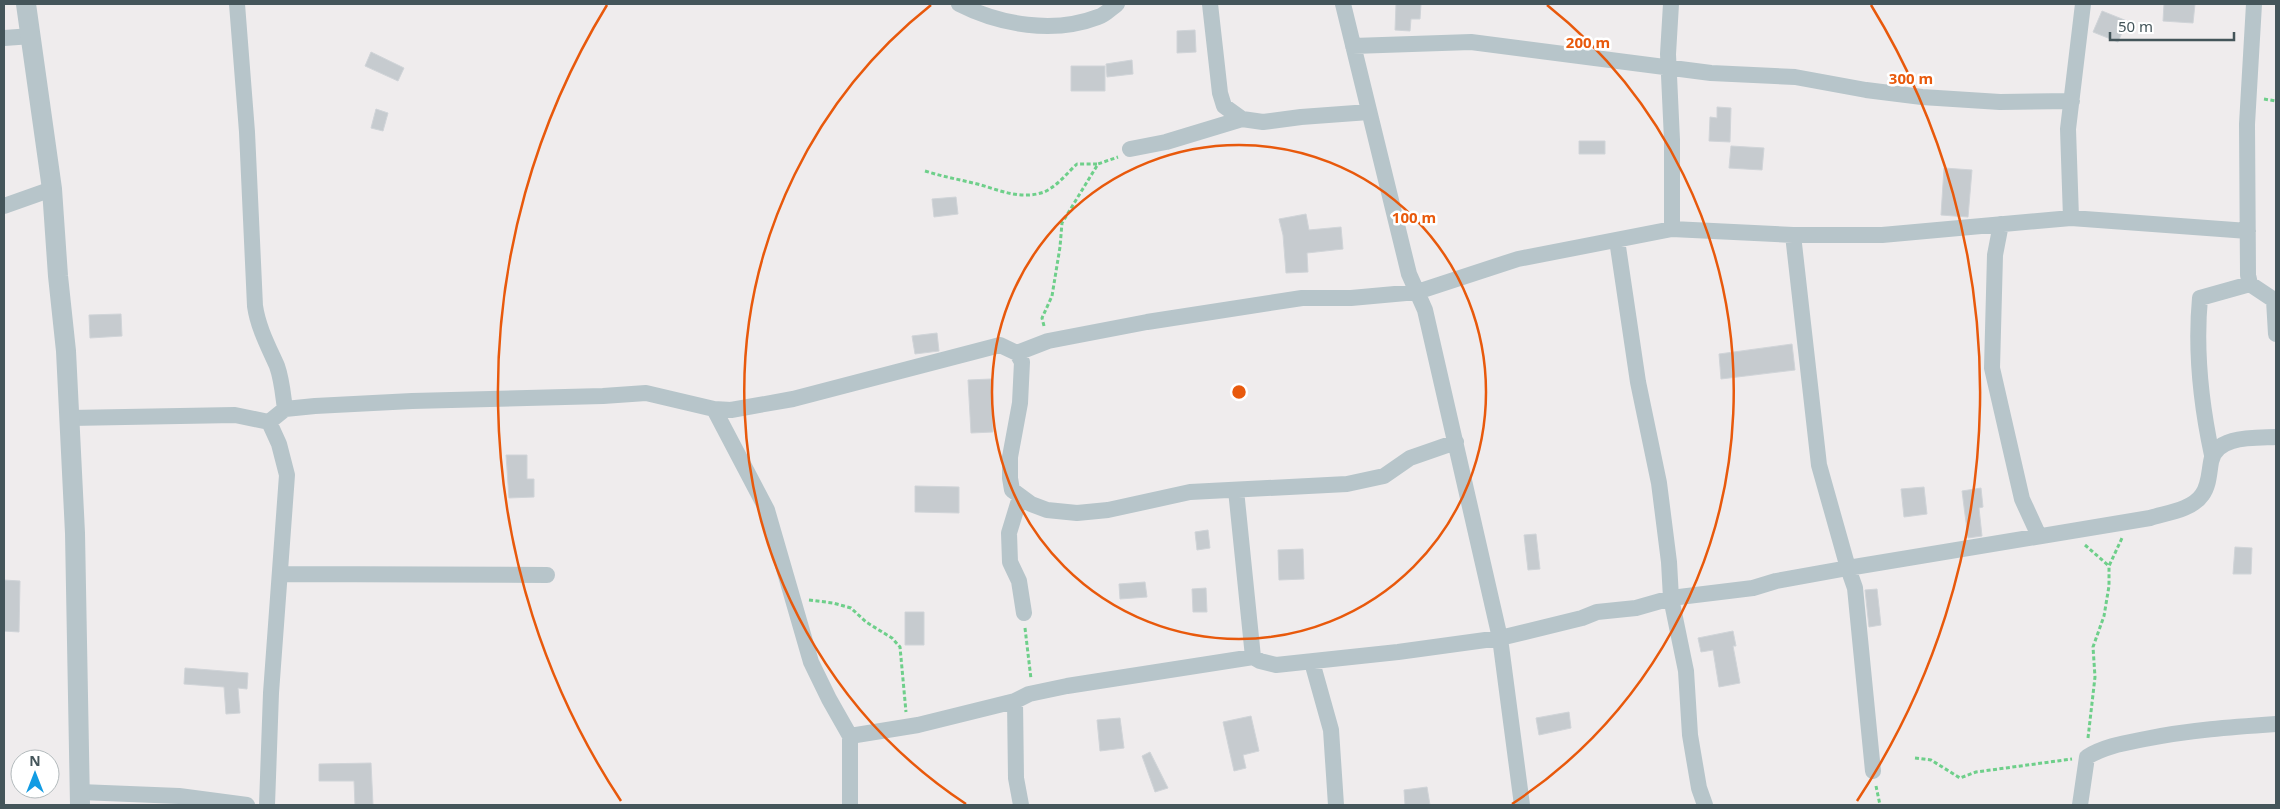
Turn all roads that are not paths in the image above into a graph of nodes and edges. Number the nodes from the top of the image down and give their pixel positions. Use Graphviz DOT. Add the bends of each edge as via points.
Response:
graph roads {
  1 [pos="26,4"];
  2 [pos="237,4"];
  3 [pos="959,4"];
  4 [pos="1117,4"];
  5 [pos="1210,4"];
  6 [pos="1343,4"];
  7 [pos="1671,4"];
  8 [pos="2083,4"];
  9 [pos="2254,4"];
  10 [pos="32,36"];
  11 [pos="4,38"];
  12 [pos="1353,46"];
  13 [pos="1669,67"];
  14 [pos="2072,101"];
  15 [pos="1369,112"];
  16 [pos="1242,119"];
  17 [pos="1130,149"];
  18 [pos="52,189"];
  19 [pos="4,206"];
  20 [pos="2070,218"];
  21 [pos="2001,224"];
  22 [pos="1672,229"];
  23 [pos="2248,230"];
  24 [pos="1793,235"];
  25 [pos="1617,240"];
  26 [pos="2250,284"];
  27 [pos="1417,292"];
  28 [pos="2275,300"];
  29 [pos="2276,334"];
  30 [pos="1017,353"];
  31 [pos="285,409"];
  32 [pos="714,409"];
  33 [pos="70,418"];
  34 [pos="269,422"];
  35 [pos="2276,437"];
  36 [pos="1456,442"];
  37 [pos="2212,455"];
  38 [pos="1236,490"];
  39 [pos="1020,497"];
  40 [pos="2039,536"];
  41 [pos="1848,568"];
  42 [pos="280,574"];
  43 [pos="547,575"];
  44 [pos="1671,598"];
  45 [pos="1024,613"];
  46 [pos="1500,638"];
  47 [pos="1253,657"];
  48 [pos="1312,662"];
  49 [pos="1022,697"];
  50 [pos="2276,724"];
  51 [pos="850,736"];
  52 [pos="1873,770"];
  53 [pos="80,798"];
  54 [pos="247,805"];
  55 [pos="267,805"];
  56 [pos="850,805"];
  57 [pos="1021,805"];
  58 [pos="1336,805"];
  59 [pos="1522,805"];
  60 [pos="1705,805"];
  61 [pos="2080,805"];
  1 -- 10 [label="street"];
  2 -- 31 [label="street" via="255,306 257,321 278,368"];
  3 -- 4 [label="street" via="1005,22 1039,26 1100,17"];
  5 -- 16 [label="street" via="1220,93 1224,106"];
  6 -- 12 [label="street"];
  7 -- 13 [label="street"];
  8 -- 14 [label="street"];
  9 -- 23 [label="street" via="2247,124"];
  10 -- 11 [label="street"];
  10 -- 18 [label="street"];
  12 -- 13 [label="street" via="1471,42"];
  12 -- 15 [label="street"];
  13 -- 14 [label="street" via="1711,73 1795,77 1922,97 2000,102"];
  13 -- 22 [label="street"];
  14 -- 20 [label="street" via="2068,129"];
  15 -- 16 [label="street" via="1263,122"];
  15 -- 27 [label="street" via="1408,274"];
  16 -- 17 [label="street" via="1166,142"];
  18 -- 19 [label="street"];
  18 -- 33 [label="street"];
  20 -- 21 [label="street"];
  20 -- 23 [label="street"];
  21 -- 24 [label="street" via="1882,235"];
  21 -- 40 [label="street" via="1995,255 1992,368 2022,499"];
  22 -- 24 [label="street"];
  22 -- 25 [label="street"];
  23 -- 26 [label="street"];
  24 -- 41 [label="street" via="1819,465"];
  25 -- 27 [label="street" via="1518,259"];
  25 -- 44 [label="street" via="1638,382 1659,483"];
  26 -- 28 [label="street"];
  26 -- 37 [label="street" via="2200,298 2202,408"];
  27 -- 30 [label="street" via="1351,298 1302,298 1048,341"];
  27 -- 36 [label="street" via="1425,310"];
  28 -- 29 [label="street"];
  30 -- 32 [label="street" via="1000,346 988,347 793,399 731,410"];
  30 -- 39 [label="street" via="1022,362 1022,379 1010,457 1010,478 1012,490"];
  31 -- 32 [label="street" via="646,393"];
  31 -- 34 [label="street"];
  32 -- 51 [label="street" via="767,510 811,662"];
  33 -- 34 [label="street" via="235,415"];
  33 -- 53 [label="street"];
  34 -- 42 [label="street" via="287,475"];
  35 -- 37 [label="street" via="2225,443"];
  36 -- 38 [label="street" via="1410,458 1384,476 1346,484"];
  36 -- 46 [label="street"];
  37 -- 40 [label="street" via="2207,487 2193,504 2150,518"];
  38 -- 39 [label="street" via="1190,492 1108,510 1077,513 1047,510"];
  38 -- 47 [label="street"];
  39 -- 45 [label="street" via="1009,533 1010,562 1019,581"];
  40 -- 41 [label="street"];
  41 -- 44 [label="street" via="1753,588"];
  41 -- 52 [label="street" via="1855,588"];
  42 -- 43 [label="street"];
  42 -- 55 [label="street"];
  44 -- 46 [label="street" via="1636,608 1597,612"];
  44 -- 60 [label="street" via="1683,649 1691,744"];
  46 -- 48 [label="street"];
  46 -- 59 [label="street"];
  47 -- 48 [label="street" via="1276,665"];
  47 -- 49 [label="street" via="1067,686"];
  48 -- 58 [label="street" via="1331,730"];
  49 -- 51 [label="street" via="918,726"];
  49 -- 57 [label="street" via="1016,778"];
  50 -- 61 [label="street" via="2181,732 2098,750 2087,757"];
  51 -- 56 [label="street"];
  53 -- 54 [label="street" via="179,796"];
}
